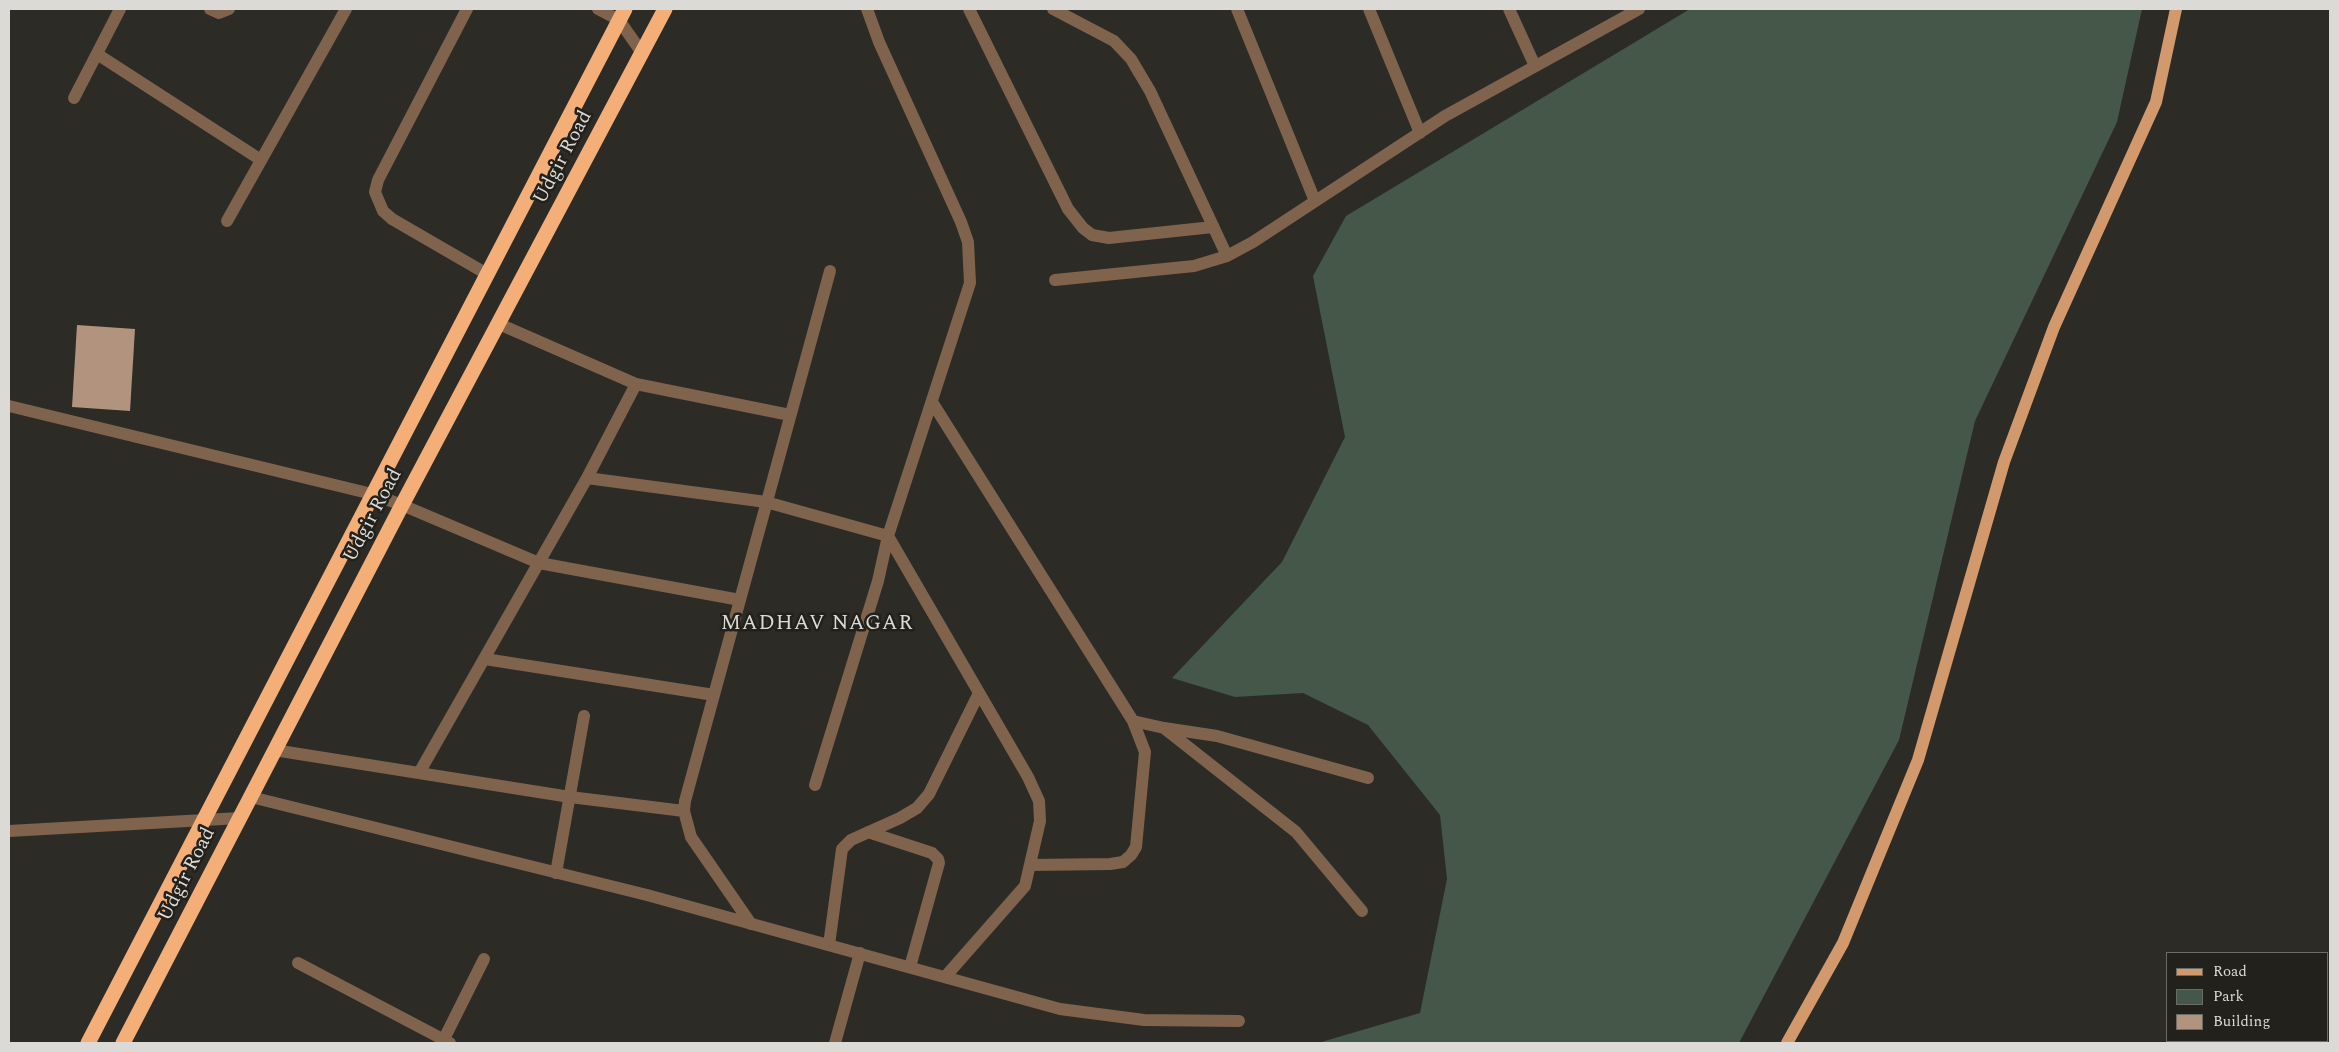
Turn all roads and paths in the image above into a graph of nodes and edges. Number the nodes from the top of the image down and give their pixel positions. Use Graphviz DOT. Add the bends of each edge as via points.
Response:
graph roads {
  1 [pos="120,9"];
  2 [pos="210,9"];
  3 [pos="230,9"];
  4 [pos="346,9"];
  5 [pos="467,9"];
  6 [pos="598,9"];
  7 [pos="665,9"];
  8 [pos="867,9"];
  9 [pos="969,9"];
  10 [pos="1053,9"];
  11 [pos="1237,9"];
  12 [pos="1370,9"];
  13 [pos="1509,9"];
  14 [pos="1639,9"];
  15 [pos="2176,9"];
  16 [pos="622,14"];
  17 [pos="642,53"];
  18 [pos="97,54"];
  19 [pos="1535,66"];
  20 [pos="74,98"];
  21 [pos="1420,133"];
  22 [pos="261,160"];
  23 [pos="1316,201"];
  24 [pos="227,221"];
  25 [pos="1213,227"];
  26 [pos="1227,256"];
  27 [pos="830,271"];
  28 [pos="487,274"];
  29 [pos="1056,280"];
  30 [pos="499,324"];
  31 [pos="636,384"];
  32 [pos="932,402"];
  33 [pos="9,406"];
  34 [pos="790,415"];
  35 [pos="587,478"];
  36 [pos="372,494"];
  37 [pos="766,502"];
  38 [pos="402,505"];
  39 [pos="888,536"];
  40 [pos="539,564"];
  41 [pos="740,600"];
  42 [pos="485,659"];
  43 [pos="979,693"];
  44 [pos="714,695"];
  45 [pos="584,716"];
  46 [pos="1133,721"];
  47 [pos="1164,728"];
  48 [pos="274,750"];
  49 [pos="419,773"];
  50 [pos="1368,778"];
  51 [pos="815,785"];
  52 [pos="251,797"];
  53 [pos="570,797"];
  54 [pos="684,811"];
  55 [pos="240,818"];
  56 [pos="205,819"];
  57 [pos="9,831"];
  58 [pos="868,832"];
  59 [pos="1030,865"];
  60 [pos="556,873"];
  61 [pos="1362,911"];
  62 [pos="751,924"];
  63 [pos="830,945"];
  64 [pos="860,953"];
  65 [pos="484,959"];
  66 [pos="298,963"];
  67 [pos="910,967"];
  68 [pos="945,977"];
  69 [pos="1239,1022"];
  70 [pos="445,1042"];
  71 [pos="88,1043"];
  72 [pos="123,1043"];
  73 [pos="835,1043"];
  74 [pos="1787,1043"];
  1 -- 18 [label="street"];
  2 -- 3 [label="street" via="219,13"];
  4 -- 22 [label="street"];
  5 -- 28 [label="street" via="374,192 383,211 392,219"];
  6 -- 16 [label="street"];
  7 -- 17 [label="highway, Udgir Road"];
  8 -- 32 [label="street" via="968,242 970,283"];
  9 -- 25 [label="street" via="1068,208 1083,228 1092,235 1109,238"];
  10 -- 25 [label="street" via="1114,41 1131,59 1150,91"];
  11 -- 23 [label="street"];
  12 -- 21 [label="street"];
  13 -- 19 [label="street"];
  14 -- 19 [label="street"];
  15 -- 74 [label="main road" via="2156,102 2054,327 2004,462 1918,760 1843,943"];
  16 -- 17 [label="street"];
  16 -- 28 [label="highway, Udgir Road"];
  17 -- 30 [label="highway, Udgir Road"];
  18 -- 20 [label="street"];
  18 -- 22 [label="street"];
  19 -- 21 [label="street"];
  21 -- 23 [label="street"];
  22 -- 24 [label="street"];
  23 -- 26 [label="street"];
  25 -- 26 [label="street"];
  26 -- 29 [label="street" via="1194,266"];
  27 -- 34 [label="street"];
  28 -- 36 [label="highway, Udgir Road"];
  30 -- 31 [label="street"];
  30 -- 38 [label="highway, Udgir Road"];
  31 -- 34 [label="street"];
  31 -- 35 [label="street"];
  32 -- 39 [label="street"];
  32 -- 46 [label="street"];
  33 -- 36 [label="street"];
  34 -- 37 [label="street"];
  35 -- 37 [label="street"];
  35 -- 40 [label="street"];
  36 -- 38 [label="street"];
  36 -- 56 [label="highway, Udgir Road"];
  37 -- 39 [label="street"];
  37 -- 41 [label="street"];
  38 -- 40 [label="street"];
  38 -- 48 [label="highway, Udgir Road"];
  39 -- 43 [label="street"];
  39 -- 51 [label="street" via="878,581"];
  40 -- 41 [label="street"];
  40 -- 42 [label="street"];
  41 -- 44 [label="street"];
  42 -- 44 [label="street"];
  42 -- 49 [label="street"];
  43 -- 58 [label="street" via="929,794 917,808"];
  43 -- 59 [label="street" via="1039,801 1040,821"];
  44 -- 54 [label="street"];
  45 -- 53 [label="street"];
  46 -- 47 [label="street"];
  46 -- 59 [label="street" via="1145,752 1136,847 1131,855 1123,862 1110,864"];
  47 -- 50 [label="street" via="1217,736"];
  47 -- 61 [label="street" via="1296,832"];
  48 -- 49 [label="street"];
  48 -- 52 [label="highway, Udgir Road"];
  49 -- 53 [label="street"];
  52 -- 55 [label="highway, Udgir Road"];
  52 -- 60 [label="street"];
  53 -- 54 [label="street"];
  53 -- 60 [label="street"];
  54 -- 62 [label="street" via="691,837"];
  55 -- 56 [label="street"];
  55 -- 72 [label="highway, Udgir Road"];
  56 -- 57 [label="street"];
  56 -- 71 [label="highway, Udgir Road"];
  58 -- 63 [label="street" via="851,840 842,849"];
  58 -- 67 [label="street" via="932,853 938,859"];
  59 -- 68 [label="street" via="1026,886"];
  60 -- 62 [label="street"];
  62 -- 63 [label="street"];
  63 -- 64 [label="street"];
  64 -- 67 [label="street"];
  64 -- 73 [label="street"];
  65 -- 70 [label="street"];
  66 -- 70 [label="street"];
  67 -- 68 [label="street"];
  68 -- 69 [label="street" via="1060,1008 1144,1020"];
}
